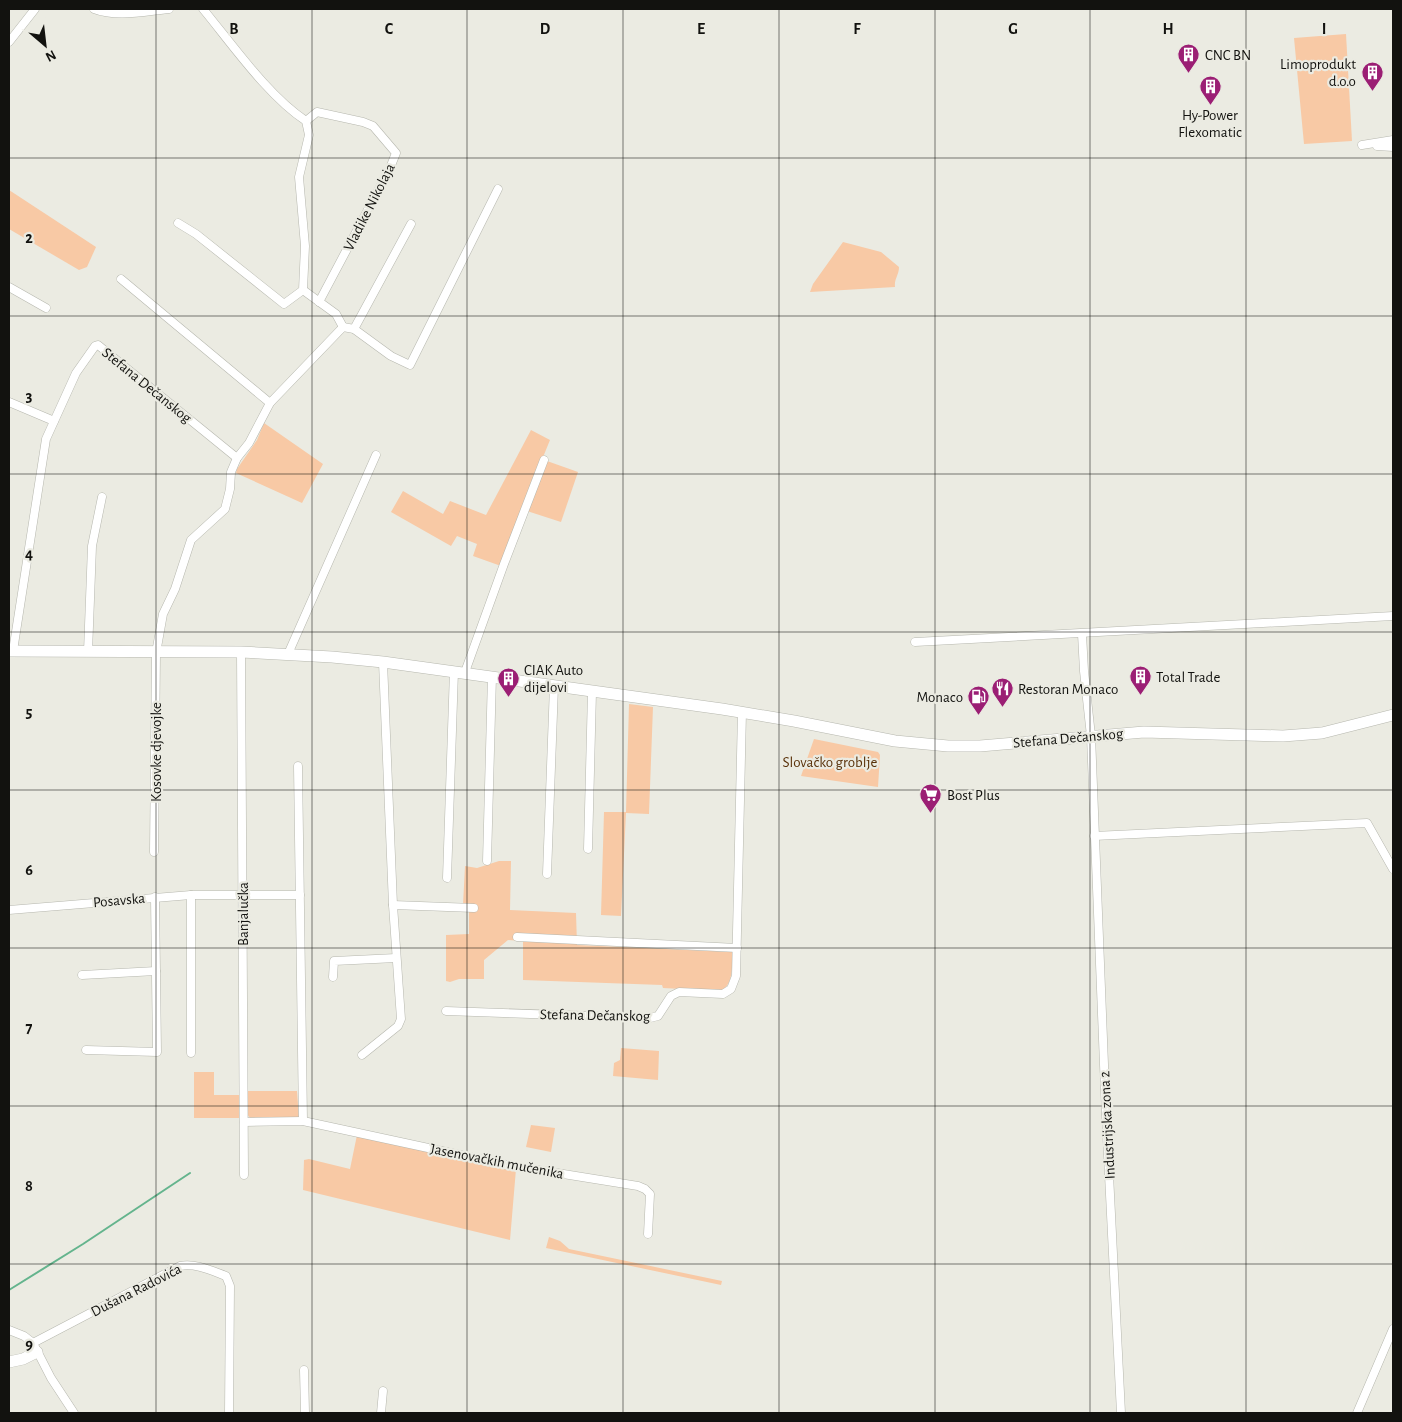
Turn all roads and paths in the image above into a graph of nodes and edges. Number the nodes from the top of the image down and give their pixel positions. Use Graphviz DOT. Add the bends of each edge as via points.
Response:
graph roads {
  1 [pos="35,9"];
  2 [pos="94,9"];
  3 [pos="169,9"];
  4 [pos="203,9"];
  5 [pos="9,42"];
  6 [pos="306,121"];
  7 [pos="1393,140"];
  8 [pos="1393,147"];
  9 [pos="498,189"];
  10 [pos="178,223"];
  11 [pos="411,224"];
  12 [pos="121,280"];
  13 [pos="9,287"];
  14 [pos="303,290"];
  15 [pos="319,302"];
  16 [pos="46,308"];
  17 [pos="343,326"];
  18 [pos="354,329"];
  19 [pos="9,402"];
  20 [pos="270,403"];
  21 [pos="54,421"];
  22 [pos="376,455"];
  23 [pos="237,458"];
  24 [pos="544,460"];
  25 [pos="102,497"];
  26 [pos="1393,616"];
  27 [pos="1082,634"];
  28 [pos="915,642"];
  29 [pos="11,651"];
  30 [pos="88,652"];
  31 [pos="241,652"];
  32 [pos="156,653"];
  33 [pos="288,654"];
  34 [pos="383,662"];
  35 [pos="460,672"];
  36 [pos="492,676"];
  37 [pos="554,686"];
  38 [pos="592,692"];
  39 [pos="742,712"];
  40 [pos="1393,716"];
  41 [pos="1091,736"];
  42 [pos="298,766"];
  43 [pos="1094,836"];
  44 [pos="588,849"];
  45 [pos="154,852"];
  46 [pos="486,861"];
  47 [pos="1393,869"];
  48 [pos="547,874"];
  49 [pos="447,878"];
  50 [pos="191,894"];
  51 [pos="243,894"];
  52 [pos="300,895"];
  53 [pos="155,897"];
  54 [pos="393,904"];
  55 [pos="474,908"];
  56 [pos="9,910"];
  57 [pos="516,937"];
  58 [pos="737,948"];
  59 [pos="396,958"];
  60 [pos="156,971"];
  61 [pos="82,975"];
  62 [pos="332,977"];
  63 [pos="446,1011"];
  64 [pos="86,1050"];
  65 [pos="192,1053"];
  66 [pos="362,1055"];
  67 [pos="303,1121"];
  68 [pos="244,1122"];
  69 [pos="244,1175"];
  70 [pos="648,1234"];
  71 [pos="1393,1329"];
  72 [pos="9,1330"];
  73 [pos="35,1348"];
  74 [pos="9,1362"];
  75 [pos="304,1370"];
  76 [pos="383,1391"];
  77 [pos="74,1413"];
  78 [pos="229,1413"];
  79 [pos="305,1413"];
  80 [pos="381,1413"];
  81 [pos="1121,1413"];
  82 [pos="1357,1413"];
  1 -- 5 [label="street"];
  2 -- 3 [label="street" via="120,13"];
  4 -- 6 [label="street" via="278,97"];
  6 -- 14 [label="street" via="309,135 299,177 305,246"];
  6 -- 15 [label="street, Vladike Nikolaja" via="317,112 364,122 376,128 396,152"];
  7 -- 8 [label="street" via="1362,145"];
  9 -- 18 [label="street" via="410,365 391,356"];
  10 -- 14 [label="street" via="284,304"];
  11 -- 18 [label="street"];
  12 -- 20 [label="street"];
  13 -- 16 [label="street"];
  14 -- 15 [label="street"];
  15 -- 17 [label="street" via="336,314"];
  17 -- 18 [label="street"];
  17 -- 20 [label="street"];
  19 -- 21 [label="street"];
  20 -- 23 [label="street"];
  21 -- 23 [label="street, Stefana Dečanskog" via="76,373 98,344"];
  21 -- 29 [label="street, Stefana Dečanskog" via="46,439"];
  22 -- 33 [label="street"];
  23 -- 32 [label="street" via="225,508 191,540 163,614"];
  24 -- 35 [label="street"];
  25 -- 30 [label="street" via="92,546"];
  26 -- 27 [label="street"];
  27 -- 28 [label="street"];
  27 -- 41 [label="street, Industrijska zona 2"];
  29 -- 30 [label="main road, Stefana Dečanskog"];
  30 -- 32 [label="main road, Stefana Dečanskog"];
  31 -- 32 [label="main road, Stefana Dečanskog"];
  31 -- 33 [label="main road, Stefana Dečanskog"];
  31 -- 51 [label="street, Banjalučka"];
  32 -- 45 [label="street, Kosovke djevojke"];
  33 -- 34 [label="main road, Stefana Dečanskog"];
  34 -- 35 [label="main road, Stefana Dečanskog"];
  34 -- 54 [label="street"];
  35 -- 36 [label="main road, Stefana Dečanskog"];
  35 -- 49 [label="street"];
  36 -- 37 [label="main road, Stefana Dečanskog"];
  36 -- 46 [label="street"];
  37 -- 38 [label="main road, Stefana Dečanskog"];
  37 -- 48 [label="street"];
  38 -- 39 [label="main road, Stefana Dečanskog"];
  38 -- 44 [label="street"];
  39 -- 41 [label="main road, Stefana Dečanskog" via="895,741 948,746"];
  39 -- 58 [label="street"];
  40 -- 41 [label="main road, Stefana Dečanskog" via="1322,733 1282,736 1173,731"];
  41 -- 43 [label="street, Industrijska zona 2"];
  42 -- 52 [label="street"];
  43 -- 47 [label="street" via="1367,823"];
  43 -- 81 [label="street, Industrijska zona 2"];
  50 -- 51 [label="street"];
  50 -- 53 [label="street"];
  50 -- 65 [label="street"];
  51 -- 52 [label="street"];
  51 -- 68 [label="street, Banjalučka"];
  52 -- 67 [label="street"];
  53 -- 56 [label="street, Posavska"];
  53 -- 60 [label="street, Posavska"];
  54 -- 55 [label="street"];
  54 -- 59 [label="street"];
  57 -- 58 [label="street"];
  58 -- 63 [label="street, Stefana Dečanskog" via="736,976 731,989 723,994 679,992 671,996 658,1016 650,1018"];
  59 -- 62 [label="street" via="334,961"];
  59 -- 66 [label="street" via="401,1019 398,1026"];
  60 -- 61 [label="street"];
  60 -- 64 [label="street, Posavska" via="157,1052"];
  67 -- 68 [label="street, Jasenovačkih mučenika"];
  67 -- 70 [label="street, Jasenovačkih mučenika" via="507,1165 646,1188 650,1194"];
  68 -- 69 [label="street, Banjalučka"];
  71 -- 82 [label="street"];
  72 -- 73 [label="street" via="24,1336"];
  73 -- 74 [label="main road" via="23,1359"];
  73 -- 77 [label="street"];
  73 -- 78 [label="street, Dušana Radovića" via="180,1266 206,1269 226,1276 230,1286"];
  75 -- 79 [label="street"];
  76 -- 80 [label="street"];
}
